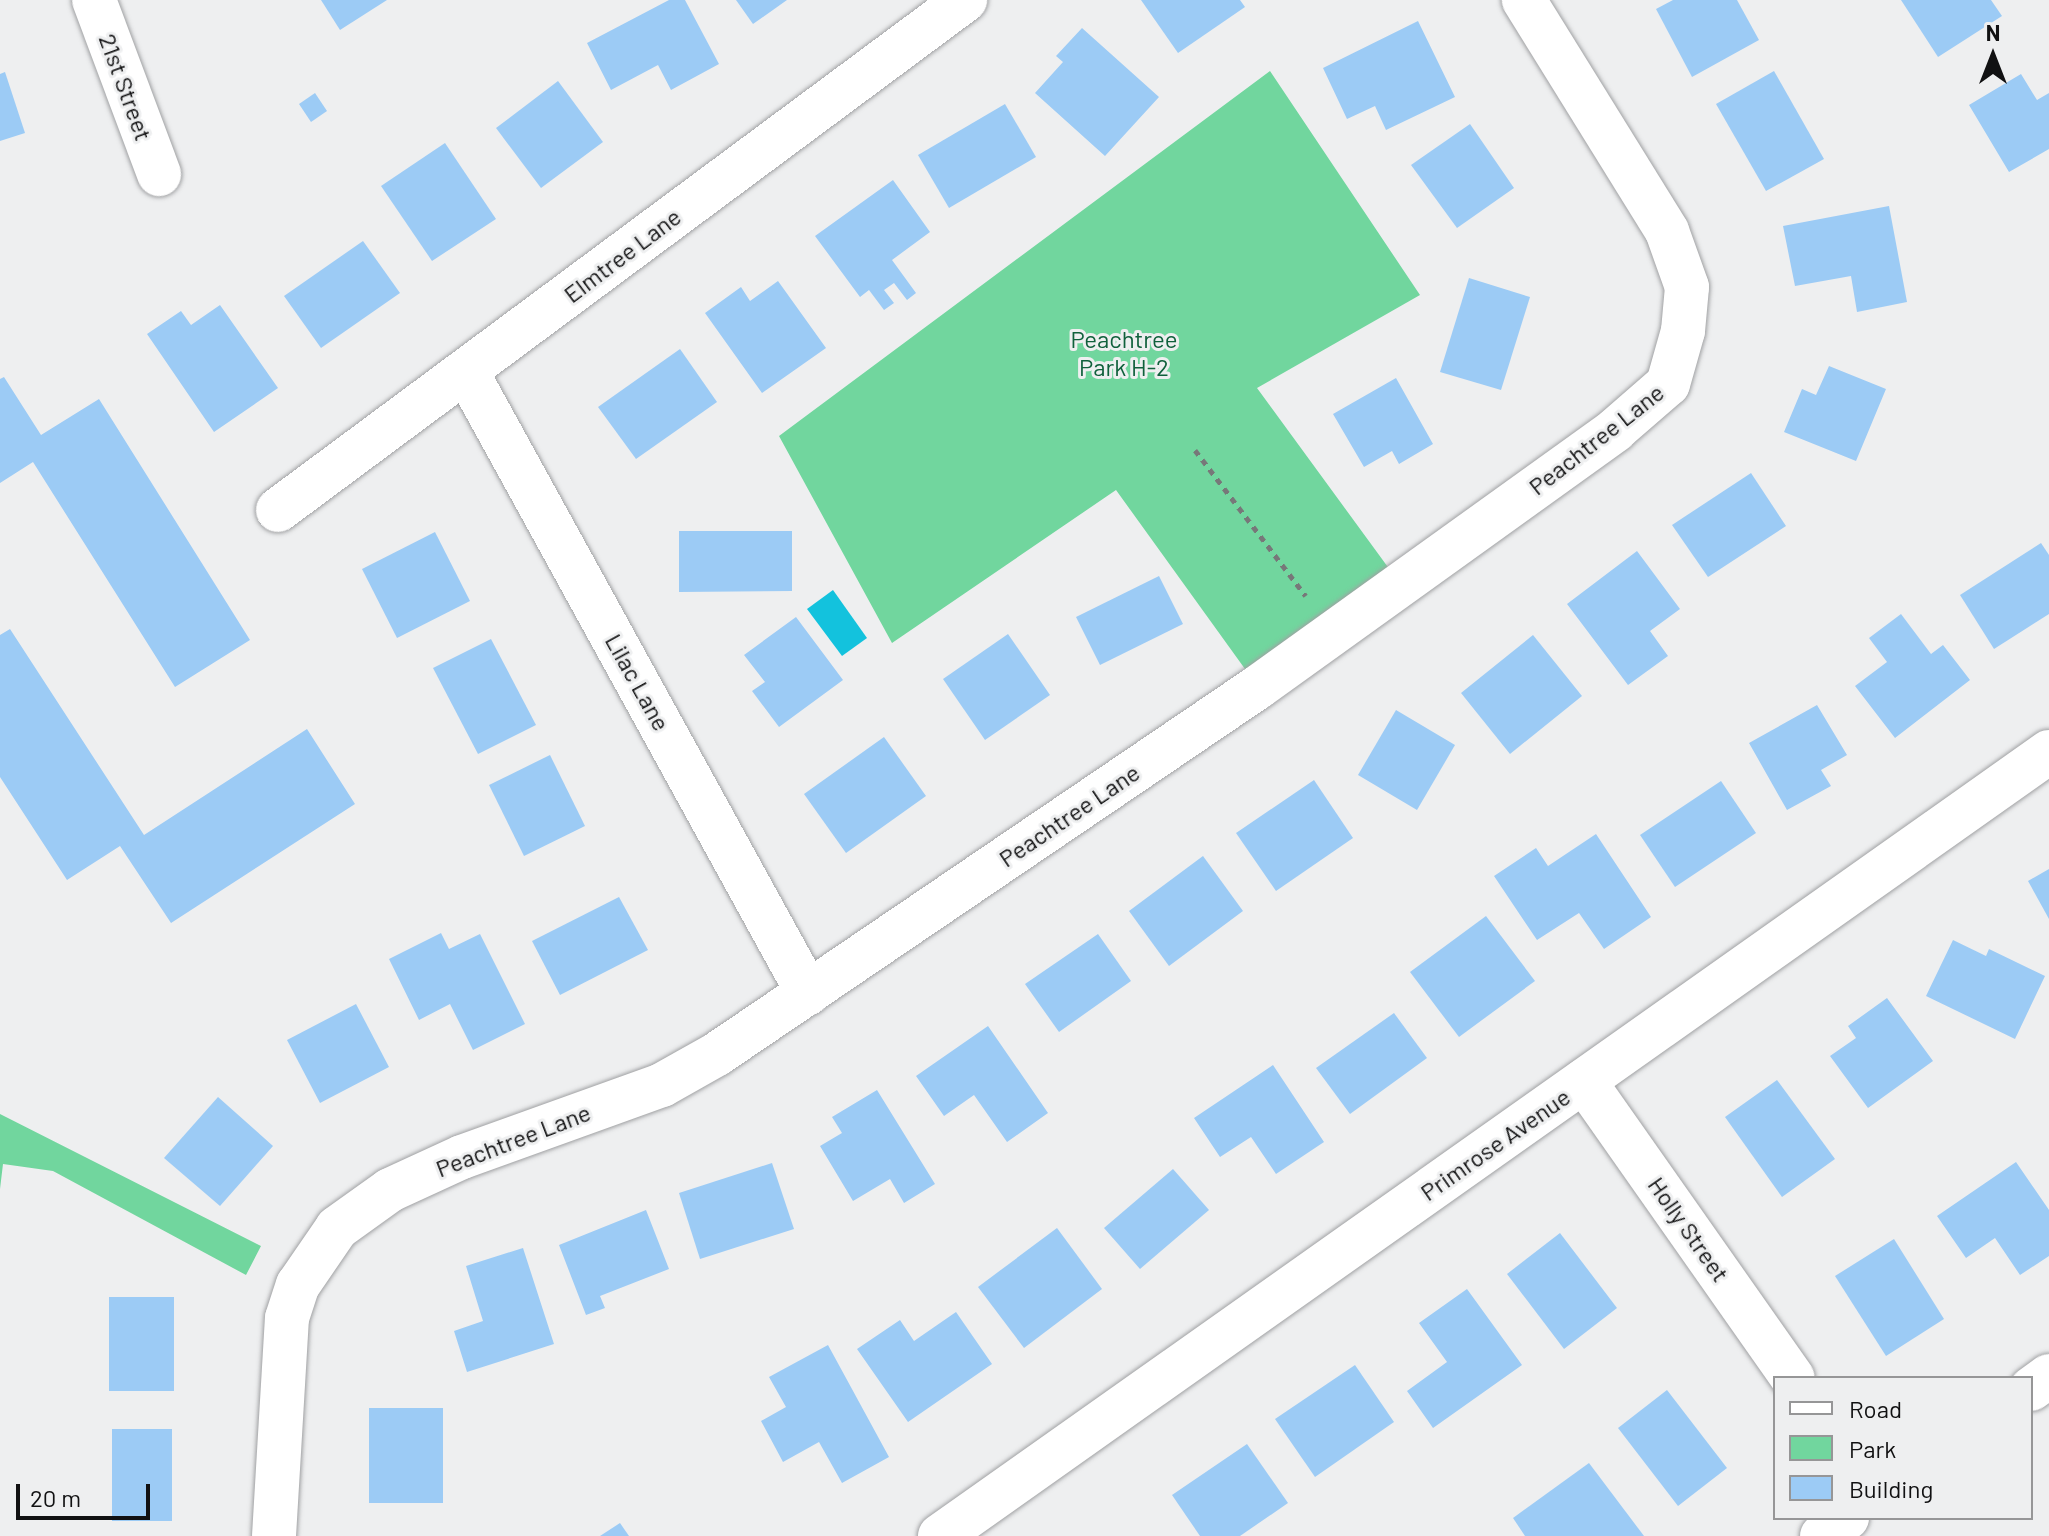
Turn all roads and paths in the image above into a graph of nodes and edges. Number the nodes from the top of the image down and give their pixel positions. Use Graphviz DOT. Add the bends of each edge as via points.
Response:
graph roads {
  1 [pos="94,0"];
  2 [pos="965,0"];
  3 [pos="1524,0"];
  4 [pos="159,174"];
  5 [pos="466,371"];
  6 [pos="1195,450"];
  7 [pos="278,510"];
  8 [pos="1334,633"];
  9 [pos="2049,752"];
  10 [pos="808,993"];
  11 [pos="1584,1081"];
  12 [pos="1792,1376"];
  13 [pos="1844,1520"];
  14 [pos="274,1536"];
  15 [pos="940,1536"];
  16 [pos="1822,1536"];
  1 -- 4 [label="street, 21st Street"];
  2 -- 5 [label="street, Elmtree Lane"];
  3 -- 8 [label="street, Peachtree Lane" via="1667,231 1687,287 1683,331 1668,384 1615,430"];
  5 -- 7 [label="street, Elmtree Lane"];
  5 -- 10 [label="street, Lilac Lane"];
  6 -- 8 [label="path"];
  8 -- 10 [label="street, Peachtree Lane"];
  9 -- 11 [label="street, Primrose Avenue"];
  10 -- 14 [label="street, Peachtree Lane" via="662,1085 462,1157 390,1190 337,1228 298,1285 287,1318"];
  11 -- 12 [label="street, Holly Street"];
  11 -- 15 [label="street, Primrose Avenue"];
  13 -- 16 [label="street"];
}
